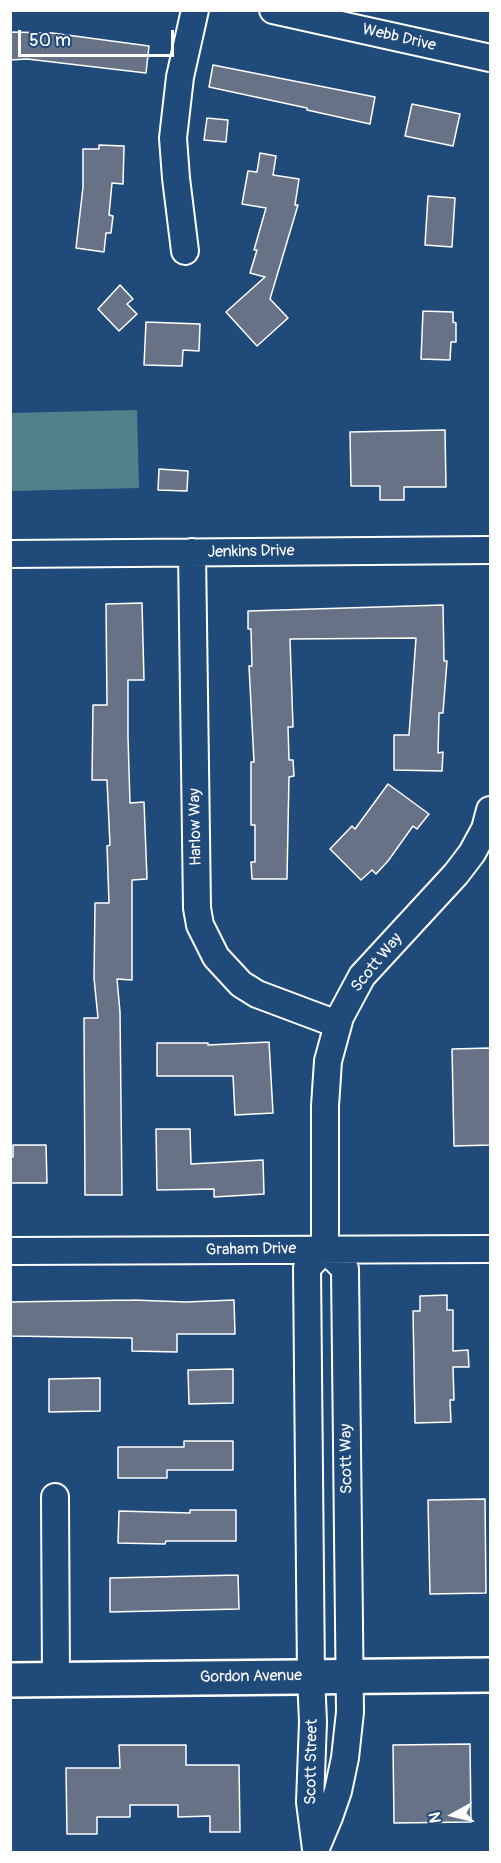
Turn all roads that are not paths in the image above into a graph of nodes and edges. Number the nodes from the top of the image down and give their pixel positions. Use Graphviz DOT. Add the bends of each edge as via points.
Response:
graph roads {
  1 [pos="195,10"];
  2 [pos="273,10"];
  3 [pos="490,58"];
  4 [pos="185,251"];
  5 [pos="490,550"];
  6 [pos="192,552"];
  7 [pos="10,554"];
  8 [pos="490,810"];
  9 [pos="337,1024"];
  10 [pos="325,1249"];
  11 [pos="490,1249"];
  12 [pos="10,1251"];
  13 [pos="347,1446"];
  14 [pos="308,1447"];
  15 [pos="56,1497"];
  16 [pos="490,1675"];
  17 [pos="311,1676"];
  18 [pos="350,1677"];
  19 [pos="56,1679"];
  20 [pos="10,1680"];
  21 [pos="316,1850"];
  1 -- 4 [label="street" via="180,77 173,138"];
  2 -- 3 [label="street, Webb Drive"];
  5 -- 6 [label="street, Jenkins Drive"];
  6 -- 7 [label="street, Jenkins Drive"];
  6 -- 9 [label="street, Harlow Way" via="200,925 216,957 241,984 257,994"];
  8 -- 9 [label="street, Scott Way" via="472,853 362,976"];
  9 -- 10 [label="street, Scott Way" via="326,1083"];
  10 -- 11 [label="street, Graham Drive"];
  10 -- 12 [label="street, Graham Drive"];
  10 -- 13 [label="street, Scott Way" via="345,1269"];
  10 -- 14 [label="street" via="307,1268"];
  13 -- 14 [label="street"];
  13 -- 18 [label="street, Scott Way"];
  14 -- 17 [label="street"];
  15 -- 19 [label="street"];
  16 -- 18 [label="main road, Gordon Avenue"];
  17 -- 18 [label="main road, Gordon Avenue"];
  17 -- 19 [label="main road, Gordon Avenue"];
  17 -- 21 [label="street, Scott Street" via="310,1802"];
  18 -- 21 [label="street, Scott Street" via="350,1718 342,1775"];
  19 -- 20 [label="main road, Gordon Avenue"];
}
